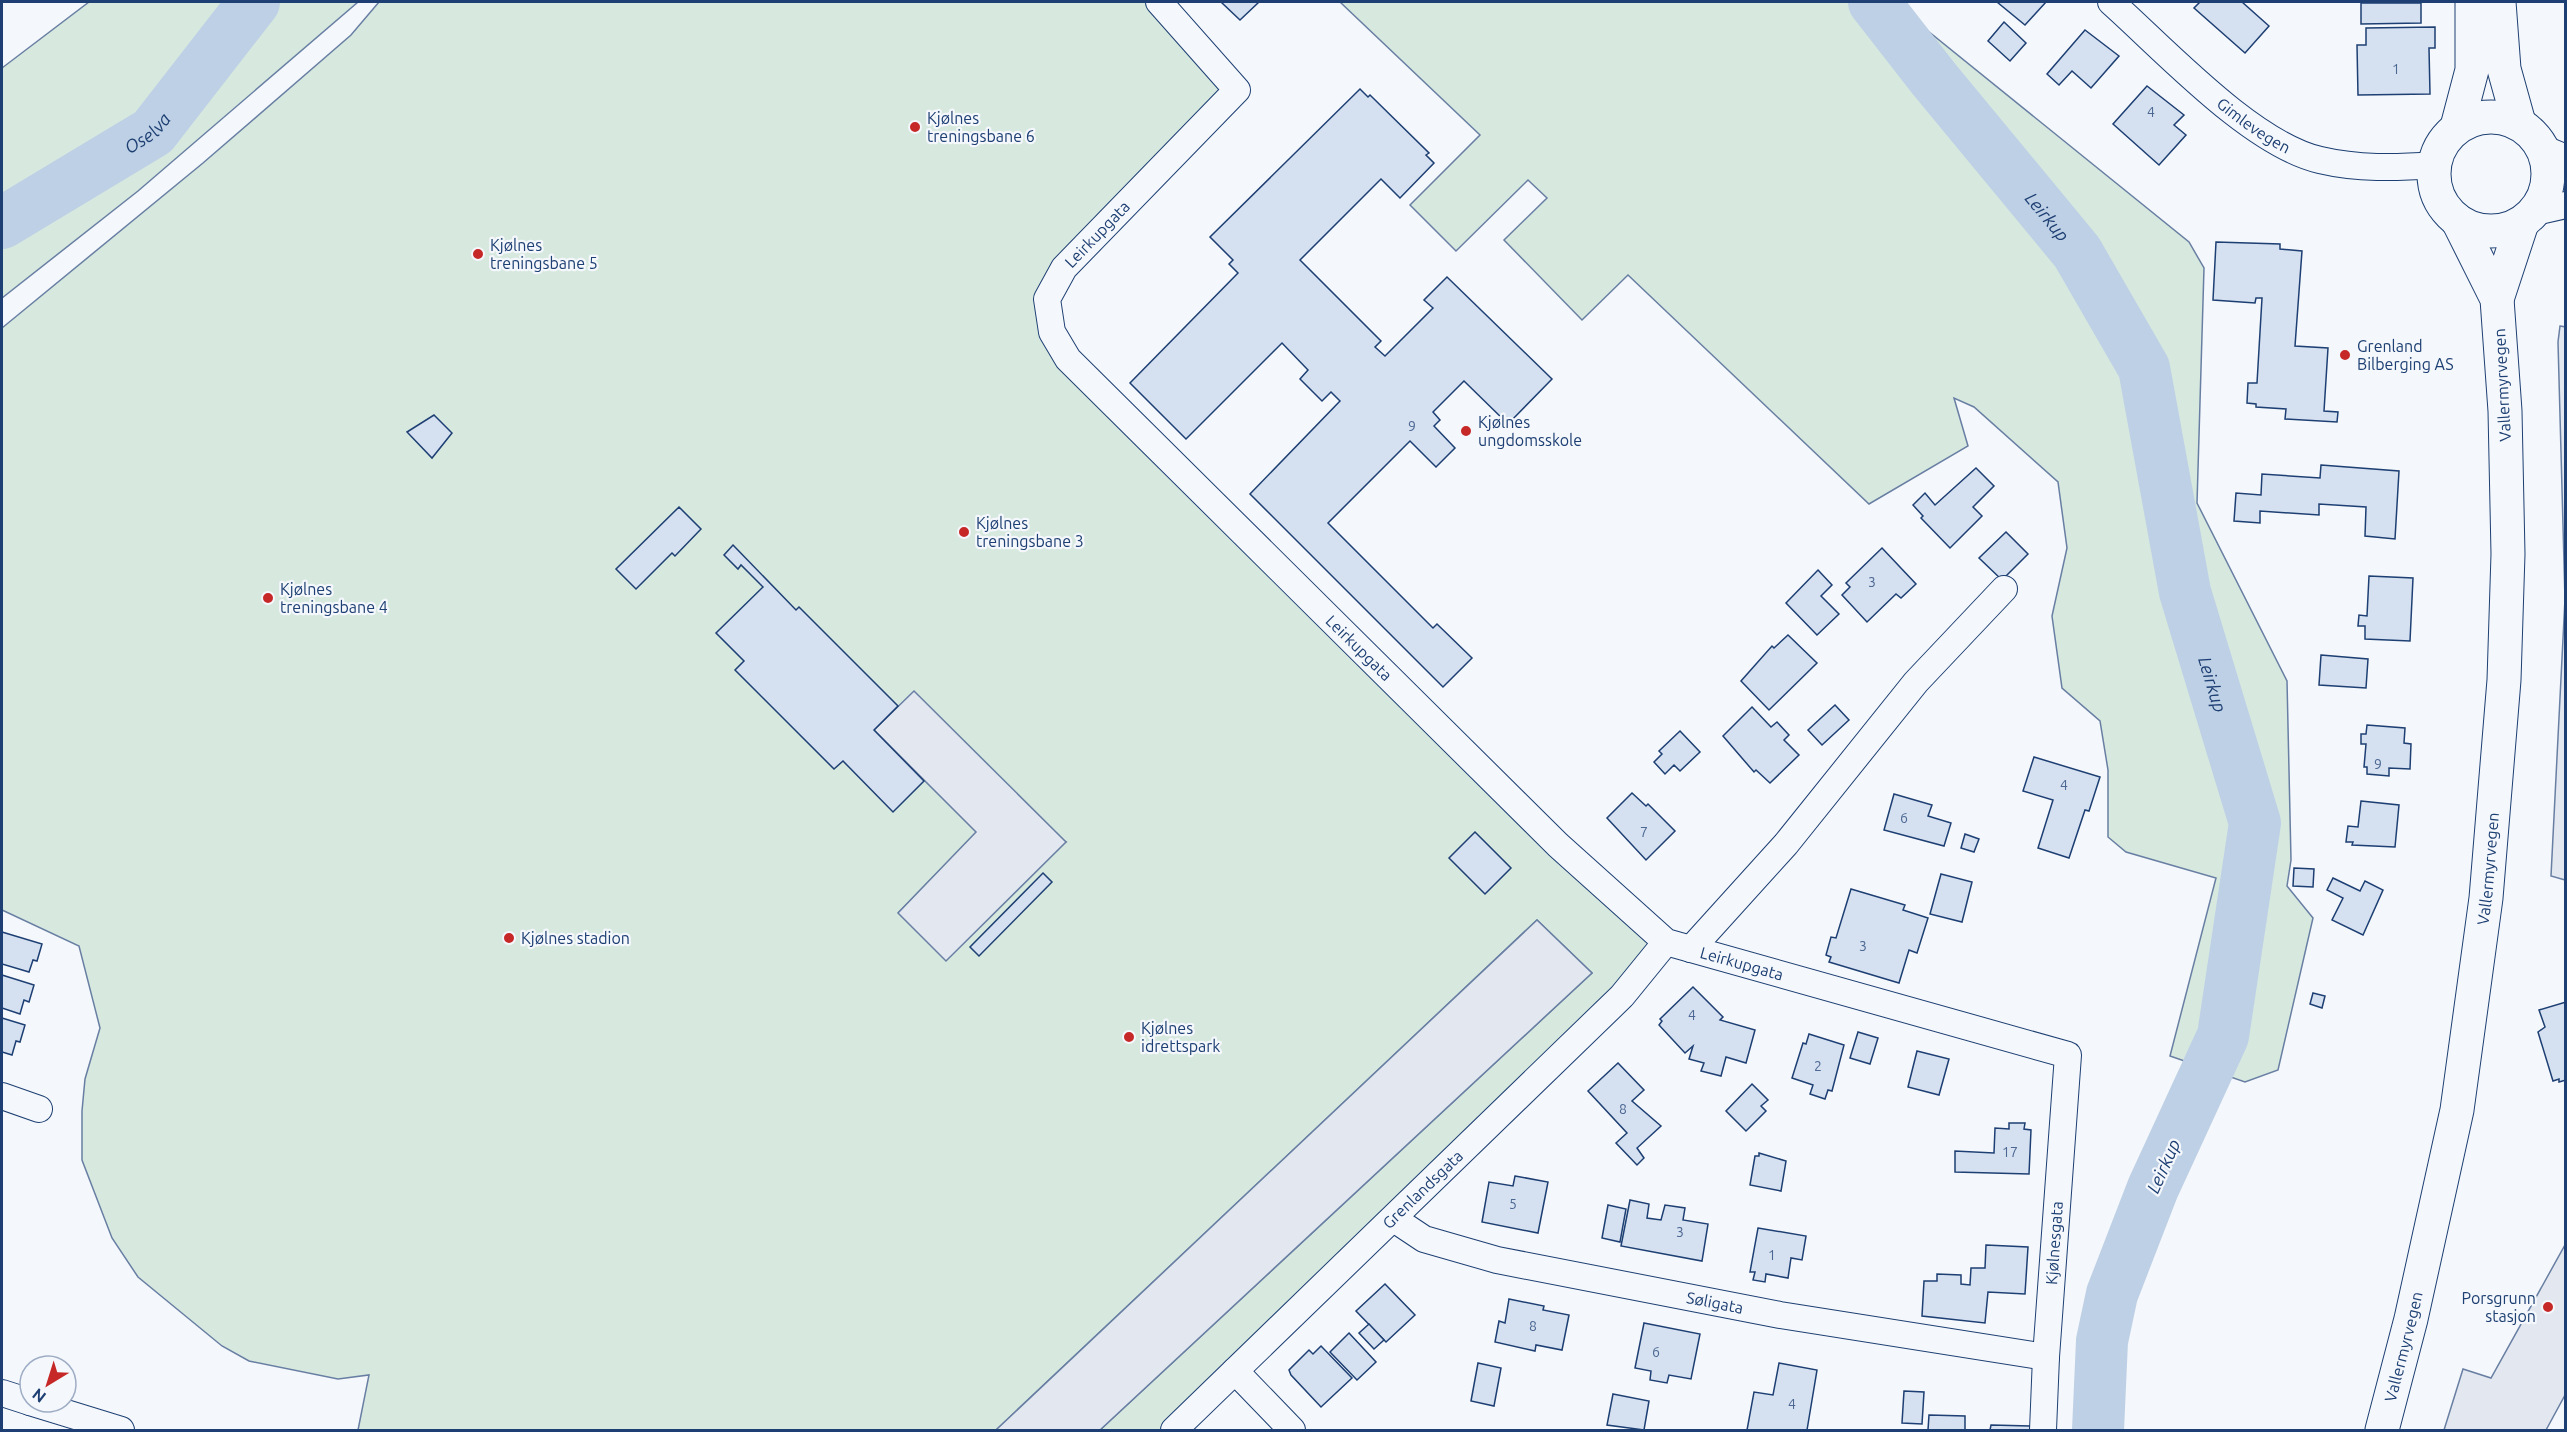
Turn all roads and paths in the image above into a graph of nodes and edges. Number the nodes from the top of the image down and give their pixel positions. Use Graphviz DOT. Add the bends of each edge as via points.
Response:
graph roads {
  1 [pos="1159,2"];
  2 [pos="2111,2"];
  3 [pos="2472,2"];
  4 [pos="2499,2"];
  5 [pos="2519,123"];
  6 [pos="2457,127"];
  7 [pos="2554,153"];
  8 [pos="2434,165"];
  9 [pos="2541,213"];
  10 [pos="2458,221"];
  11 [pos="2497,299"];
  12 [pos="2004,589"];
  13 [pos="1666,942"];
  14 [pos="1691,949"];
  15 [pos="2068,1055"];
  16 [pos="2,1096"];
  17 [pos="39,1109"];
  18 [pos="1394,1219"];
  19 [pos="2046,1357"];
  20 [pos="1235,1371"];
  21 [pos="2,1393"];
  22 [pos="18,1398"];
  23 [pos="68,1414"];
  24 [pos="121,1431"];
  25 [pos="1174,1431"];
  26 [pos="1292,1431"];
  27 [pos="2043,1431"];
  28 [pos="2382,1431"];
  1 -- 13 [label="street, Leirkupgata" via="1237,90 1064,268 1047,299 1052,332 1068,359 1306,598 1558,845"];
  2 -- 8 [label="street, Gimlevegen" via="2236,113 2292,151 2339,163 2391,168"];
  3 -- 6 [label="main road" via="2472,70"];
  4 -- 5 [label="main road" via="2504,69"];
  5 -- 6 [label="main road" via="2486,116"];
  5 -- 7 [label="main road"];
  6 -- 8 [label="main road" via="2442,144"];
  7 -- 9 [label="main road" via="2548,164 2549,181"];
  8 -- 10 [label="main road" via="2438,196"];
  9 -- 10 [label="main road" via="2506,230 2489,232"];
  9 -- 11 [label="main road, Vallermyrvegen"];
  10 -- 11 [label="main road, Vallermyrvegen"];
  11 -- 28 [label="main road, Vallermyrvegen" via="2505,411 2507,530 2504,680 2486,898 2457,1110"];
  12 -- 14 [label="street" via="1916,682 1786,844"];
  13 -- 14 [label="street, Leirkupgata"];
  13 -- 18 [label="street, Grenlandsgata" via="1622,996"];
  14 -- 15 [label="street, Leirkupgata"];
  15 -- 19 [label="street, Kjølnesgata"];
  16 -- 17 [label="street"];
  18 -- 19 [label="street, Søligata" via="1424,1239 1497,1260 1780,1315"];
  18 -- 20 [label="street, Grenlandsgata"];
  19 -- 27 [label="street, Kjølnesgata"];
  20 -- 25 [label="street, Grenlandsgata"];
  20 -- 26 [label="street"];
  21 -- 22 [label="street"];
  23 -- 24 [label="street"];
}
